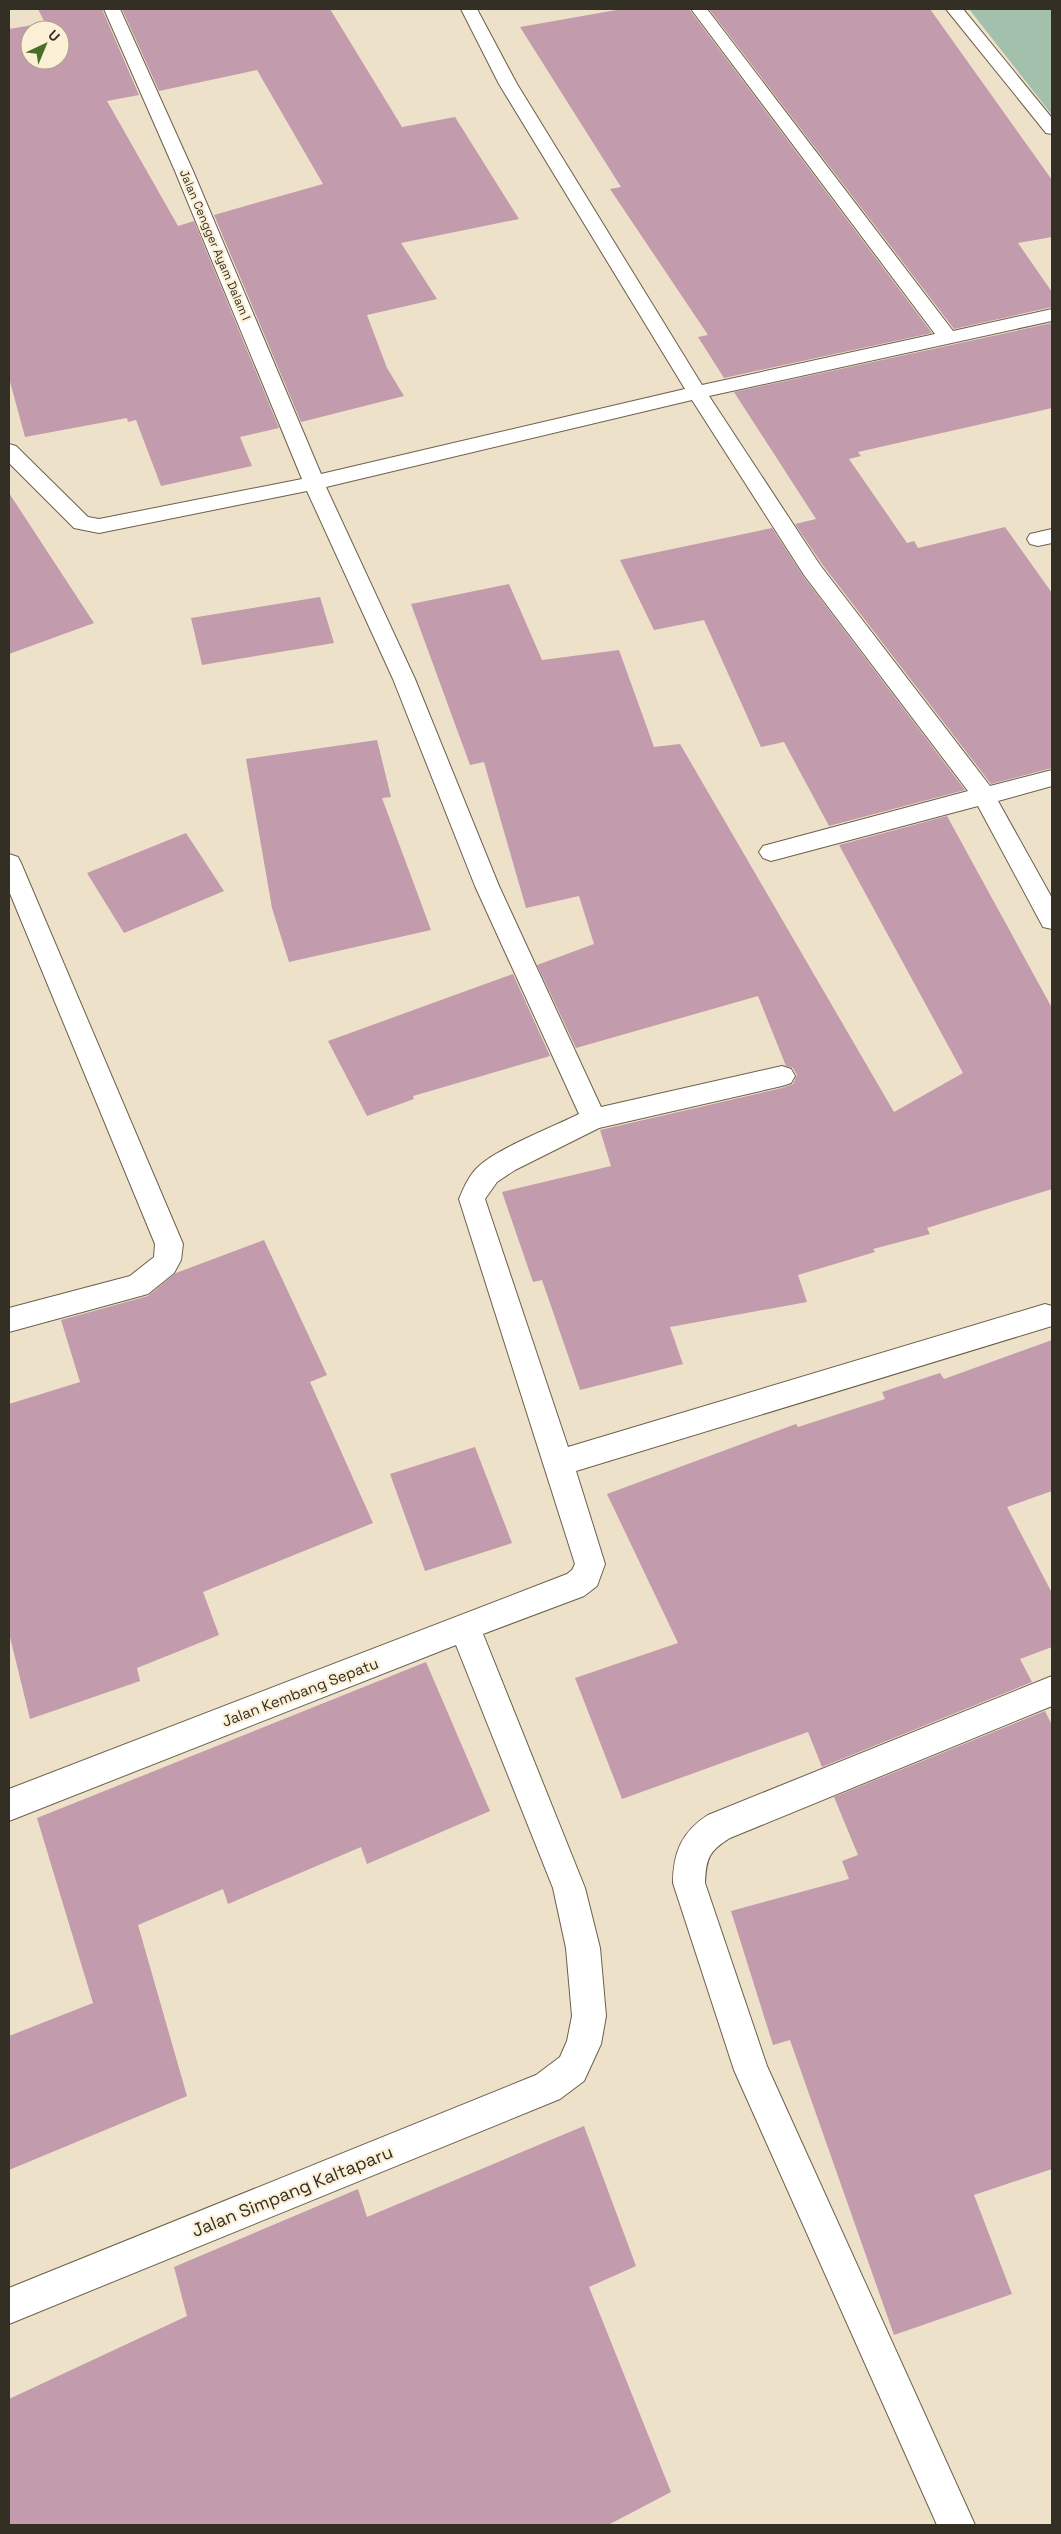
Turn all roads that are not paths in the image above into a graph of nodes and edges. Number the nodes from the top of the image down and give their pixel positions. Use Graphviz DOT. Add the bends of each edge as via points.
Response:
graph roads {
  1 [pos="112,9"];
  2 [pos="469,9"];
  3 [pos="700,9"];
  4 [pos="954,9"];
  5 [pos="1052,129"];
  6 [pos="1052,315"];
  7 [pos="948,338"];
  8 [pos="696,392"];
  9 [pos="9,451"];
  10 [pos="314,483"];
  11 [pos="1052,778"];
  12 [pos="983,794"];
  13 [pos="771,852"];
  14 [pos="9,863"];
  15 [pos="1052,920"];
  16 [pos="782,1076"];
  17 [pos="594,1119"];
  18 [pos="1045,1316"];
  19 [pos="9,1320"];
  20 [pos="559,1463"];
  21 [pos="476,1623"];
  22 [pos="1052,1691"];
  23 [pos="9,1805"];
  24 [pos="9,2306"];
  25 [pos="956,2525"];
  1 -- 10 [label="street, Jalan Cengger Ayam Dalam I" via="184,171"];
  2 -- 8 [label="street" via="508,84"];
  3 -- 7 [label="street"];
  4 -- 5 [label="street"];
  6 -- 7 [label="street"];
  7 -- 8 [label="street"];
  8 -- 10 [label="street"];
  8 -- 12 [label="street" via="812,570"];
  9 -- 10 [label="street" via="81,523 90,526"];
  10 -- 17 [label="street, Jalan Cengger Ayam Dalam I" via="404,679 487,886"];
  11 -- 12 [label="street"];
  12 -- 13 [label="street"];
  12 -- 15 [label="street"];
  14 -- 19 [label="street" via="169,1244 167,1260 155,1275 138,1286"];
  16 -- 17 [label="street"];
  17 -- 20 [label="street" via="506,1162 488,1174 472,1200"];
  18 -- 20 [label="street"];
  20 -- 21 [label="street, Jalan Kembang Sepatu" via="590,1564 587,1575 579,1584"];
  21 -- 23 [label="street, Jalan Kembang Sepatu"];
  21 -- 24 [label="street, Jalan Simpang Kaltaparu" via="570,1888 583,1948 589,2016 584,2044 572,2069 548,2087"];
  22 -- 25 [label="street" via="719,1826 703,1836 689,1860 689,1883 751,2070"];
}
